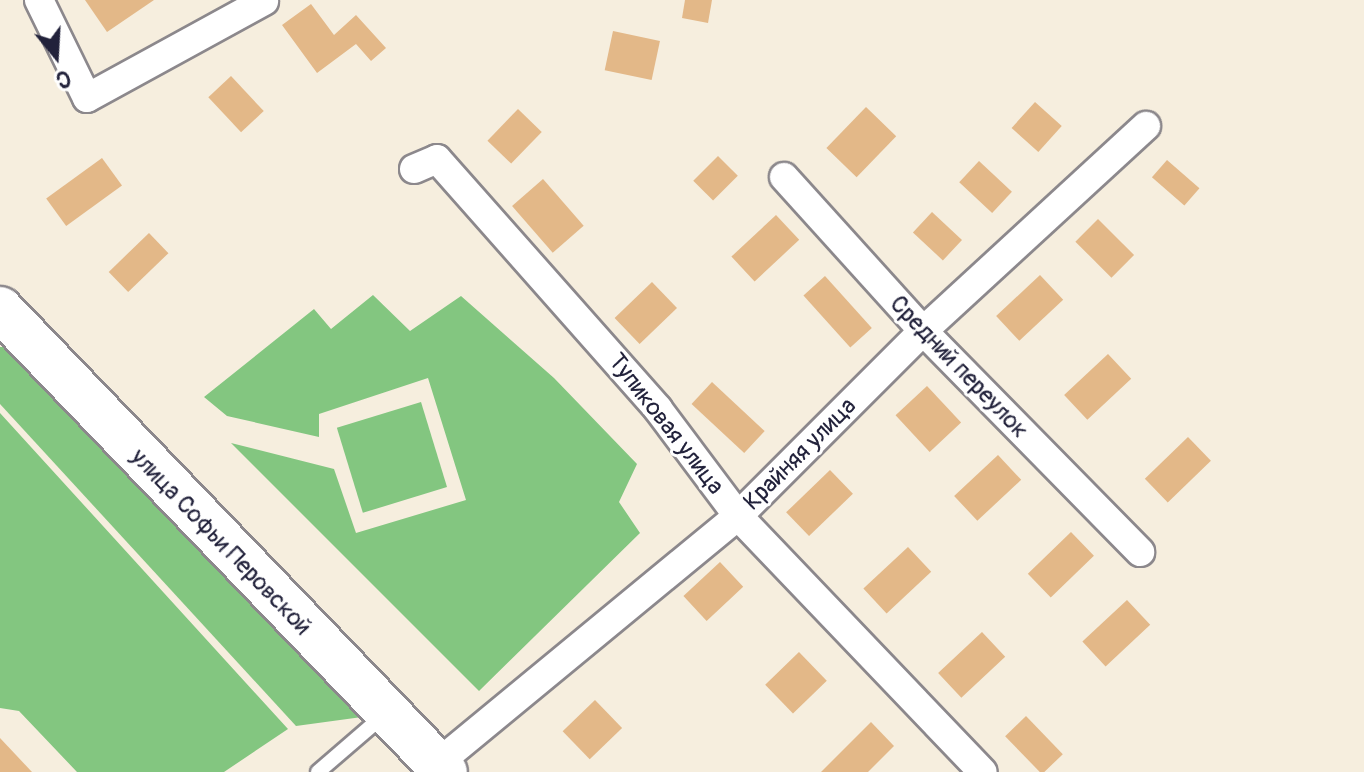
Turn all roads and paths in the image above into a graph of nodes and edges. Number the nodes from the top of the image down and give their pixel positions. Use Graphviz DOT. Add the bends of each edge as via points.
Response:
graph roads {
  1 [pos="39,0"];
  2 [pos="264,1"];
  3 [pos="1146,126"];
  4 [pos="414,169"];
  5 [pos="784,177"];
  6 [pos="0,309"];
  7 [pos="923,331"];
  8 [pos="738,516"];
  9 [pos="1140,552"];
  10 [pos="387,712"];
  11 [pos="441,768"];
  12 [pos="318,772"];
  13 [pos="983,772"];
  1 -- 2 [label="street" via="87,98"];
  3 -- 7 [label="street, Крайняя улица"];
  4 -- 8 [label="street, Тупиковая улица" via="437,159 658,409"];
  5 -- 7 [label="street, Средний переулок"];
  6 -- 10 [label="main road, улица Софьи Перовской"];
  7 -- 8 [label="street, Крайняя улица"];
  7 -- 9 [label="street, Средний переулок"];
  8 -- 11 [label="street, Крайняя улица"];
  8 -- 13 [label="street, Тупиковая улица"];
  10 -- 11 [label="main road, улица Софьи Перовской"];
  10 -- 12 [label="lane"];
}
